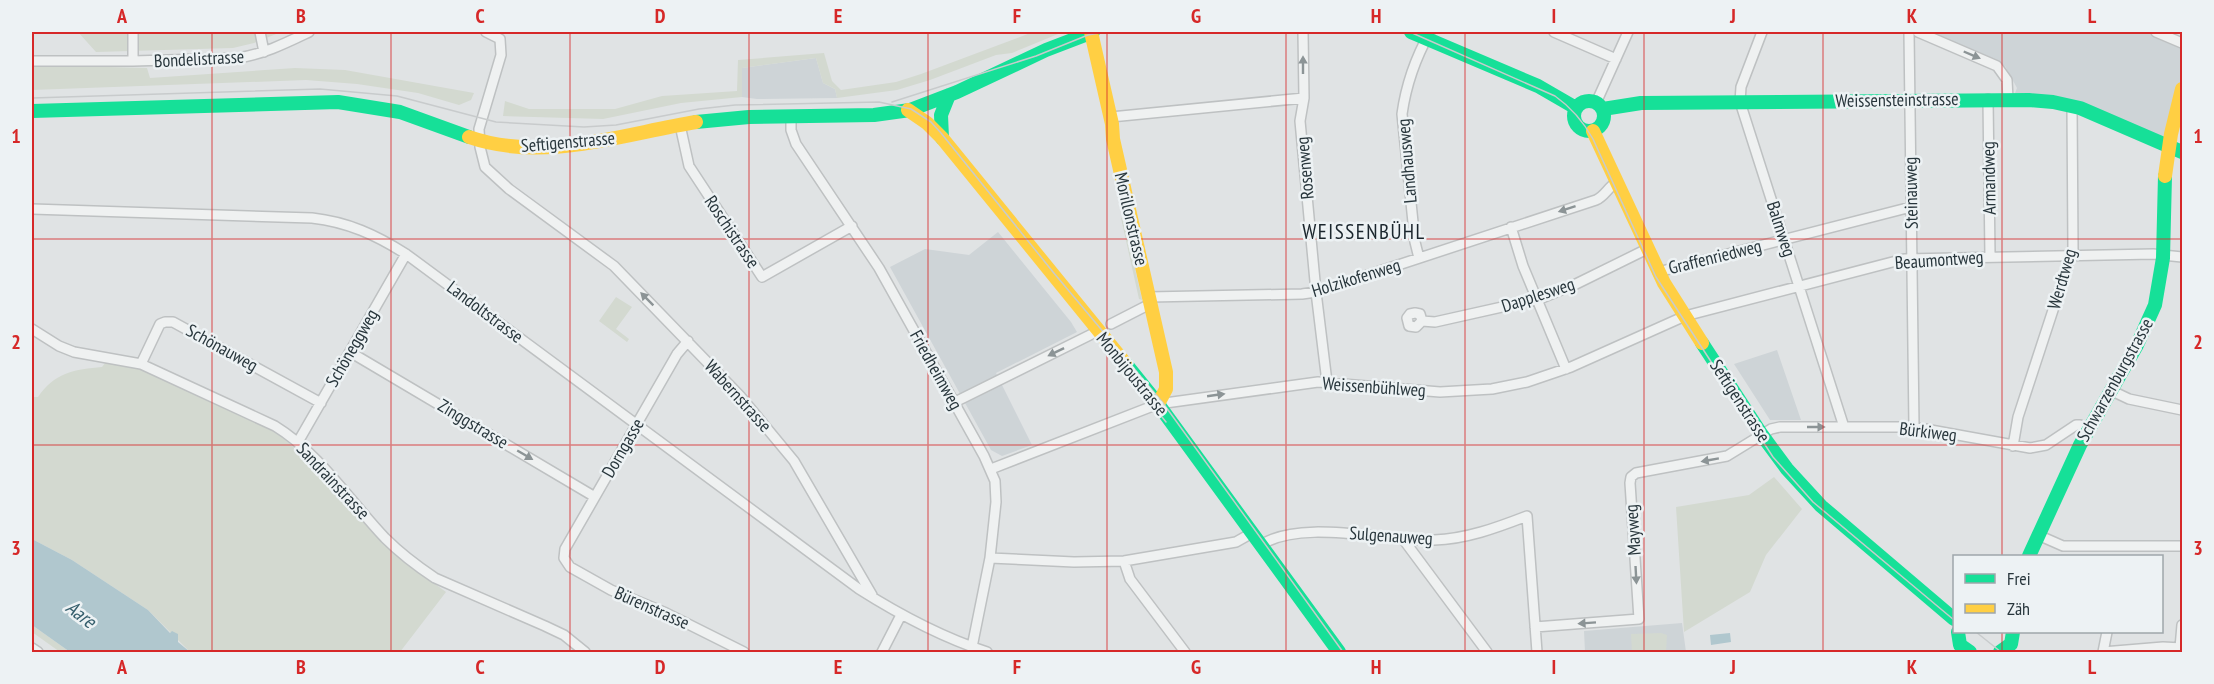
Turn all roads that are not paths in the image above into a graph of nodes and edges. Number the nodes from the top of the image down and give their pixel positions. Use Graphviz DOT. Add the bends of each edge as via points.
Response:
graph roads {
  1 [pos="133,32"];
  2 [pos="260,32"];
  3 [pos="309,32"];
  4 [pos="486,32"];
  5 [pos="510,32"];
  6 [pos="1092,32"];
  7 [pos="1303,32"];
  8 [pos="1411,32"];
  9 [pos="1554,32"];
  10 [pos="1628,32"];
  11 [pos="1762,32"];
  12 [pos="1909,32"];
  13 [pos="1918,32"];
  14 [pos="2156,32"];
  15 [pos="1428,35"];
  16 [pos="500,39"];
  17 [pos="2180,42"];
  18 [pos="264,52"];
  19 [pos="1616,59"];
  20 [pos="32,61"];
  21 [pos="134,61"];
  22 [pos="2182,89"];
  23 [pos="949,95"];
  24 [pos="1304,98"];
  25 [pos="1988,99"];
  26 [pos="2008,99"];
  27 [pos="1909,100"];
  28 [pos="1740,102"];
  29 [pos="1599,106"];
  30 [pos="2072,106"];
  31 [pos="1576,108"];
  32 [pos="908,110"];
  33 [pos="32,111"];
  34 [pos="791,117"];
  35 [pos="1111,117"];
  36 [pos="680,125"];
  37 [pos="1593,131"];
  38 [pos="942,138"];
  39 [pos="479,139"];
  40 [pos="2169,147"];
  41 [pos="2182,152"];
  42 [pos="1617,182"];
  43 [pos="1911,207"];
  44 [pos="32,209"];
  45 [pos="852,226"];
  46 [pos="1511,227"];
  47 [pos="1784,240"];
  48 [pos="1647,249"];
  49 [pos="406,254"];
  50 [pos="2071,255"];
  51 [pos="2163,255"];
  52 [pos="1990,256"];
  53 [pos="2182,257"];
  54 [pos="1419,258"];
  55 [pos="1912,258"];
  56 [pos="1658,272"];
  57 [pos="1799,286"];
  58 [pos="1316,292"];
  59 [pos="1537,299"];
  60 [pos="1150,300"];
  61 [pos="1685,316"];
  62 [pos="1422,321"];
  63 [pos="1111,324"];
  64 [pos="32,329"];
  65 [pos="1098,331"];
  66 [pos="688,341"];
  67 [pos="350,352"];
  68 [pos="141,364"];
  69 [pos="1566,369"];
  70 [pos="1327,382"];
  71 [pos="2110,390"];
  72 [pos="955,402"];
  73 [pos="321,403"];
  74 [pos="1158,404"];
  75 [pos="2182,410"];
  76 [pos="636,424"];
  77 [pos="1844,427"];
  78 [pos="1914,427"];
  79 [pos="2087,430"];
  80 [pos="1762,435"];
  81 [pos="298,442"];
  82 [pos="2013,446"];
  83 [pos="991,469"];
  84 [pos="595,497"];
  85 [pos="1252,533"];
  86 [pos="2038,535"];
  87 [pos="1403,539"];
  88 [pos="1262,545"];
  89 [pos="2123,546"];
  90 [pos="2182,546"];
  91 [pos="2029,555"];
  92 [pos="2121,555"];
  93 [pos="564,558"];
  94 [pos="990,558"];
  95 [pos="1124,561"];
  96 [pos="873,597"];
  97 [pos="901,615"];
  98 [pos="1953,618"];
  99 [pos="2182,625"];
  100 [pos="1535,627"];
  101 [pos="1958,633"];
  102 [pos="2013,633"];
  103 [pos="2107,633"];
  104 [pos="972,647"];
  105 [pos="32,648"];
  106 [pos="2181,648"];
  107 [pos="2010,650"];
  108 [pos="38,652"];
  109 [pos="585,652"];
  110 [pos="744,652"];
  111 [pos="882,652"];
  112 [pos="987,652"];
  113 [pos="1185,652"];
  114 [pos="1339,652"];
  115 [pos="1487,652"];
  116 [pos="1537,652"];
  117 [pos="1968,652"];
  118 [pos="2103,652"];
  1 -- 21 [label="street, Bondelistrasse"];
  2 -- 18 [label="street, Bondelistrasse"];
  3 -- 18 [label="street, Bondelistrasse"];
  4 -- 16 [label="street"];
  5 -- 16 [label="street"];
  6 -- 23 [label="main road, Seftigenstrasse"];
  6 -- 35 [label="main road, Morillonstrasse"];
  24 -- 7 [label="street, Rosenweg, one-way"];
  8 -- 15 [label="main road"];
  9 -- 19 [label="street"];
  10 -- 19 [label="street"];
  11 -- 28 [label="street" via="1741,87"];
  12 -- 27 [label="street, Steinauweg"];
  13 -- 26 [label="street, one-way" via="1997,66 2007,80"];
  14 -- 17 [label="street"];
  15 -- 31 [label="main road"];
  15 -- 54 [label="street, Landhausweg" via="1411,76 1402,114"];
  16 -- 39 [label="street" via="501,55 480,122"];
  18 -- 21 [label="street, Bondelistrasse" via="222,59"];
  19 -- 29 [label="street"];
  20 -- 21 [label="street, Bondelistrasse"];
  22 -- 40 [label="main road, Schwarzenburgstrasse"];
  23 -- 32 [label="main road, Seftigenstrasse"];
  23 -- 38 [label="main road" via="940,115"];
  24 -- 35 [label="street"];
  24 -- 58 [label="street, Rosenweg" via="1300,121"];
  25 -- 26 [label="main road, Weissensteinstrasse"];
  25 -- 27 [label="main road, Weissensteinstrasse"];
  25 -- 52 [label="street, Armandweg"];
  26 -- 30 [label="main road, Weissensteinstrasse"];
  27 -- 28 [label="main road, Weissensteinstrasse"];
  27 -- 43 [label="street, Steinauweg"];
  28 -- 29 [label="main road, Weissensteinstrasse"];
  28 -- 47 [label="street, Balmweg"];
  29 -- 31 [label="main road" via="1583,102"];
  29 -- 37 [label="main road" via="1603,122"];
  30 -- 40 [label="main road, Weissensteinstrasse"];
  30 -- 50 [label="street, Werdtweg"];
  31 -- 37 [label="main road" via="1576,125"];
  32 -- 34 [label="main road, Seftigenstrasse" via="876,115"];
  32 -- 38 [label="main road, Monbijoustrasse"];
  33 -- 39 [label="main road, Seftigenstrasse" via="338,102 401,112"];
  34 -- 36 [label="main road, Seftigenstrasse"];
  34 -- 45 [label="street, Friedheimweg" via="795,141"];
  35 -- 60 [label="main road, Morillonstrasse"];
  36 -- 39 [label="main road, Seftigenstrasse" via="576,144 513,147"];
  36 -- 45 [label="street, Roschistrasse" via="688,165 762,277"];
  37 -- 42 [label="main road, Seftigenstrasse"];
  38 -- 65 [label="main road, Monbijoustrasse"];
  66 -- 39 [label="street, Wabernstrasse, one-way" via="614,266 491,174 483,163"];
  40 -- 41 [label="main road, Weissensteinstrasse"];
  40 -- 51 [label="main road, Schwarzenburgstrasse"];
  42 -- 46 [label="street, Holzikofenweg, one-way" via="1600,198"];
  42 -- 48 [label="main road, Seftigenstrasse"];
  43 -- 47 [label="street, Graffenriedweg"];
  43 -- 55 [label="street, Steinauweg"];
  44 -- 49 [label="street, Landoltstrasse" via="327,220 363,229"];
  45 -- 72 [label="street, Friedheimweg"];
  46 -- 54 [label="street, Holzikofenweg"];
  46 -- 59 [label="street"];
  47 -- 56 [label="street, Graffenriedweg"];
  47 -- 57 [label="street, Balmweg"];
  48 -- 56 [label="main road, Seftigenstrasse"];
  48 -- 59 [label="street, Dapplesweg"];
  49 -- 67 [label="street, Schöneggweg"];
  49 -- 76 [label="street, Landoltstrasse"];
  50 -- 51 [label="street, Beaumontweg"];
  50 -- 52 [label="street, Beaumontweg"];
  50 -- 82 [label="street, Werdtweg" via="2018,417"];
  51 -- 53 [label="street, Beaumontweg"];
  51 -- 71 [label="main road, Schwarzenburgstrasse" via="2150,319"];
  52 -- 55 [label="street, Beaumontweg"];
  54 -- 58 [label="street, Holzikofenweg"];
  55 -- 57 [label="street, Beaumontweg"];
  55 -- 78 [label="street, Steinauweg"];
  56 -- 61 [label="main road, Seftigenstrasse"];
  57 -- 61 [label="street, Beaumontweg"];
  57 -- 77 [label="street, Balmweg"];
  58 -- 60 [label="street, Holzikofenweg"];
  58 -- 70 [label="street, Rosenweg"];
  59 -- 62 [label="street, Dapplesweg" via="1435,322"];
  59 -- 69 [label="street"];
  60 -- 63 [label="street, Holzikofenweg"];
  60 -- 74 [label="main road, Morillonstrasse" via="1167,375"];
  61 -- 69 [label="street, Weissenbühlweg"];
  61 -- 80 [label="main road, Seftigenstrasse"];
  64 -- 68 [label="street, Sandrainstrasse" via="74,352"];
  65 -- 72 [label="street, one-way"];
  65 -- 74 [label="main road, Monbijoustrasse"];
  66 -- 76 [label="street, Dorngasse"];
  66 -- 96 [label="street, Wabernstrasse" via="794,461"];
  67 -- 73 [label="street, Schöneggweg"];
  67 -- 84 [label="street, Zinggstrasse, one-way"];
  68 -- 73 [label="street, Schönauweg" via="160,324 173,322"];
  68 -- 81 [label="street, Sandrainstrasse" via="264,420"];
  69 -- 70 [label="street, Weissenbühlweg" via="1517,384 1460,391"];
  74 -- 70 [label="street, Weissenbühlweg, one-way"];
  71 -- 75 [label="street" via="2129,399"];
  71 -- 79 [label="main road, Schwarzenburgstrasse"];
  72 -- 83 [label="street, Friedheimweg"];
  73 -- 81 [label="street, Schöneggweg"];
  74 -- 83 [label="street, Weissenbühlweg"];
  74 -- 85 [label="main road, Monbijoustrasse"];
  76 -- 84 [label="street, Dorngasse"];
  76 -- 96 [label="street, Landoltstrasse"];
  77 -- 78 [label="street, Bürkiweg"];
  80 -- 77 [label="street, Bürkiweg, one-way" via="1780,427"];
  78 -- 82 [label="street, Bürkiweg"];
  79 -- 82 [label="street, Bürkiweg" via="2076,425 2041,447"];
  79 -- 86 [label="main road, Schwarzenburgstrasse"];
  80 -- 98 [label="main road, Seftigenstrasse" via="1821,506"];
  80 -- 100 [label="street, Mayweg, one-way" via="1719,459 1632,475 1639,619"];
  81 -- 109 [label="street, Sandrainstrasse" via="386,539 418,567 564,635"];
  83 -- 94 [label="street, Friedheimweg" via="996,488"];
  84 -- 93 [label="street, Dorngasse" via="565,549"];
  85 -- 88 [label="main road, Monbijoustrasse"];
  85 -- 95 [label="street" via="1236,542"];
  86 -- 89 [label="street" via="2063,546"];
  86 -- 91 [label="main road, Schwarzenburgstrasse"];
  87 -- 88 [label="street, Sulgenauweg" via="1319,533 1282,535"];
  87 -- 100 [label="street, Sulgenauweg" via="1456,538 1527,516"];
  87 -- 115 [label="street"];
  88 -- 114 [label="main road, Monbijoustrasse"];
  89 -- 90 [label="street"];
  89 -- 92 [label="street"];
  93 -- 110 [label="street, Bürenstrasse" via="570,567 611,590"];
  94 -- 95 [label="street"];
  94 -- 104 [label="street, Friedheimweg"];
  95 -- 113 [label="street" via="1131,579"];
  96 -- 97 [label="street, Wabernstrasse"];
  97 -- 104 [label="street, Wabernstrasse"];
  97 -- 111 [label="street"];
  99 -- 106 [label="street"];
  100 -- 116 [label="street, Sulgenauweg"];
  101 -- 117 [label="main road" via="1959,643"];
  102 -- 107 [label="main road"];
  103 -- 118 [label="street"];
  104 -- 112 [label="street, Wabernstrasse"];
  105 -- 108 [label="street"];
  106 -- 118 [label="street"];
}
